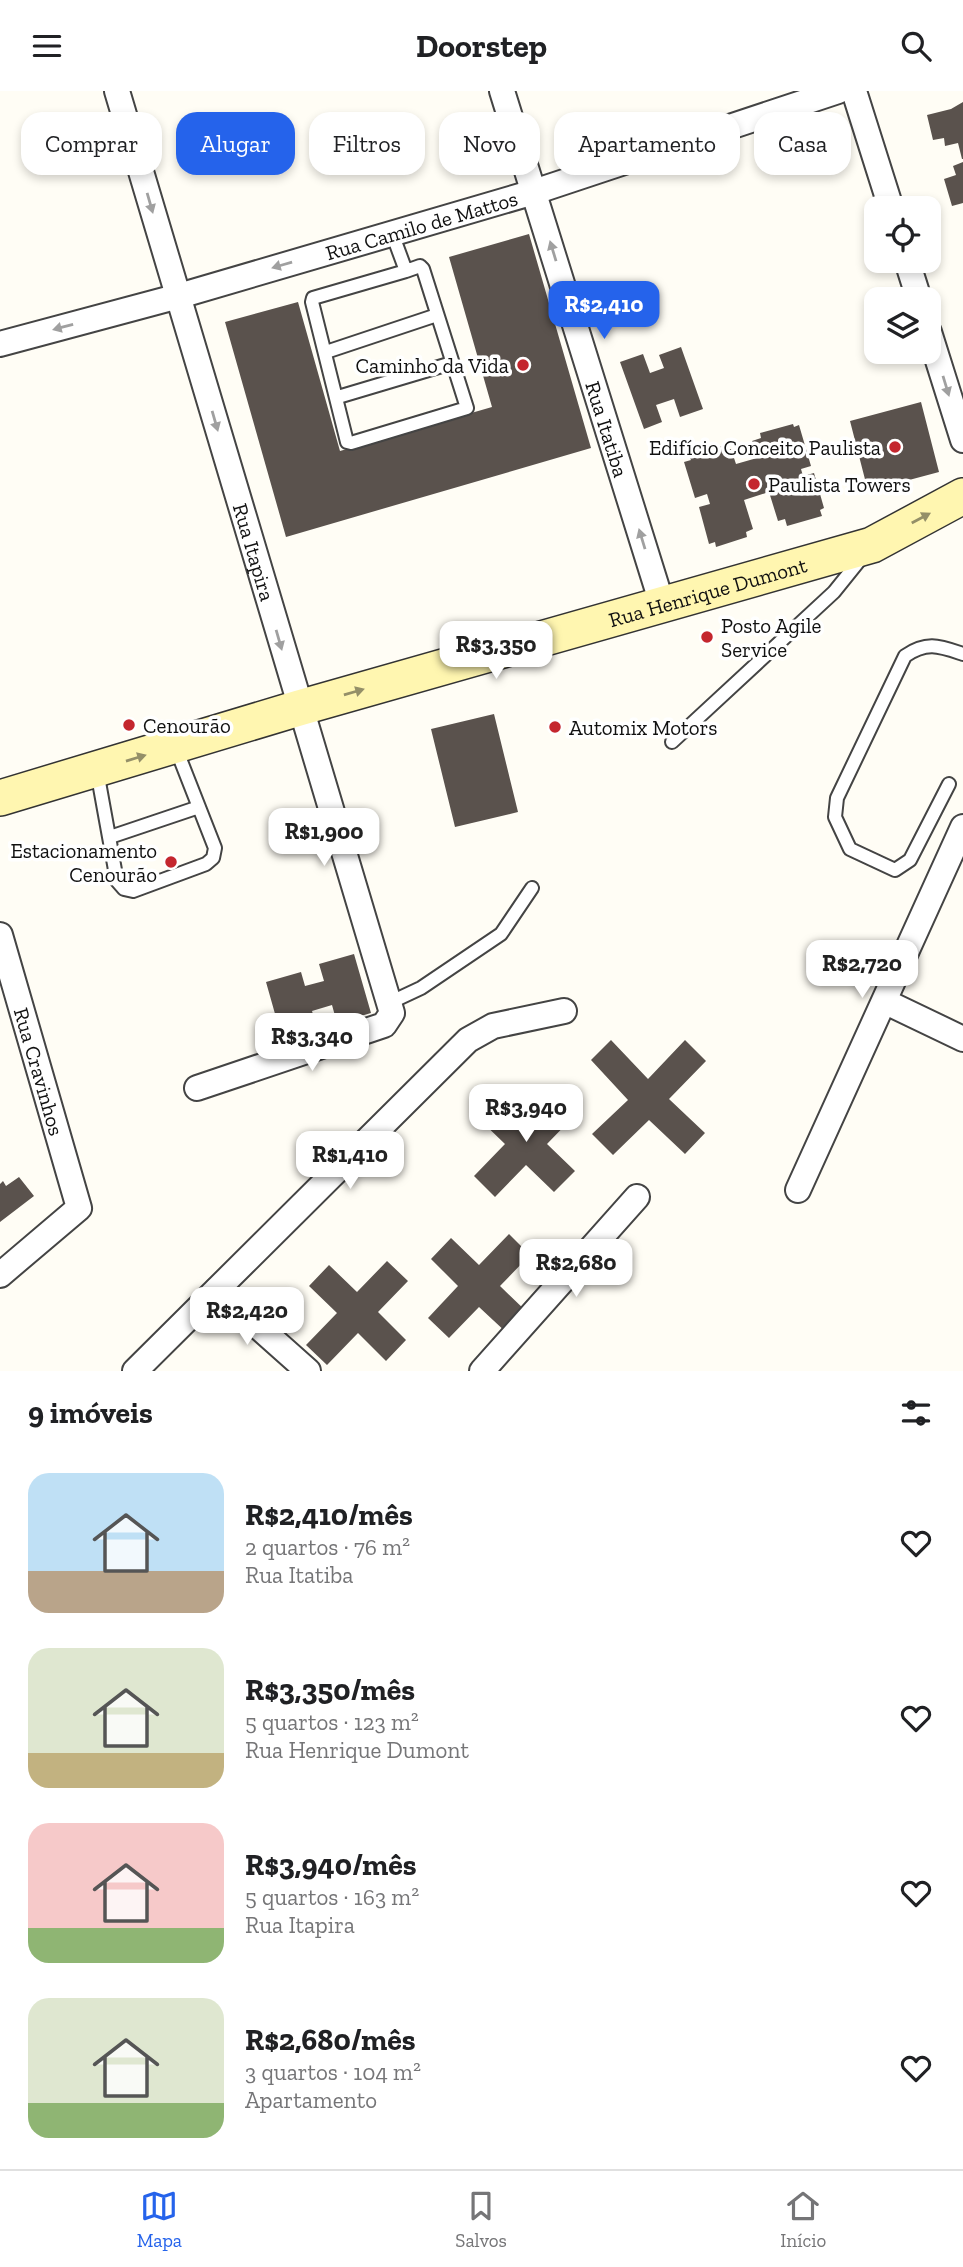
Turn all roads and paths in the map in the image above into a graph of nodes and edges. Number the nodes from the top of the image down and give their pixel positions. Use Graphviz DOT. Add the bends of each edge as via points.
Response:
graph roads {
  1 [pos="117,91"];
  2 [pos="502,91"];
  3 [pos="838,91"];
  4 [pos="854,91"];
  5 [pos="534,191"];
  6 [pos="887,196"];
  7 [pos="392,233"];
  8 [pos="406,271"];
  9 [pos="178,296"];
  10 [pos="437,315"];
  11 [pos="0,344"];
  12 [pos="326,352"];
  13 [pos="452,363"];
  14 [pos="939,364"];
  15 [pos="338,397"];
  16 [pos="963,440"];
  17 [pos="963,496"];
  18 [pos="872,545"];
  19 [pos="662,604"];
  20 [pos="963,654"];
  21 [pos="299,708"];
  22 [pos="672,742"];
  23 [pos="175,745"];
  24 [pos="97,769"];
  25 [pos="949,784"];
  26 [pos="0,799"];
  27 [pos="199,807"];
  28 [pos="963,827"];
  29 [pos="110,838"];
  30 [pos="532,888"];
  31 [pos="0,935"];
  32 [pos="886,1002"];
  33 [pos="390,1008"];
  34 [pos="564,1011"];
  35 [pos="963,1039"];
  36 [pos="197,1088"];
  37 [pos="798,1190"];
  38 [pos="637,1197"];
  39 [pos="0,1275"];
  40 [pos="218,1290"];
  41 [pos="135,1371"];
  42 [pos="308,1371"];
  43 [pos="482,1371"];
  1 -- 9 [label="street, Rua Itapira, one-way"];
  2 -- 5 [label="street, Rua Itatiba"];
  3 -- 5 [label="street, Rua Camilo de Mattos"];
  4 -- 6 [label="street"];
  5 -- 7 [label="street, Rua Camilo de Mattos"];
  19 -- 5 [label="street, Rua Itatiba, one-way"];
  7 -- 8 [label="lane"];
  7 -- 9 [label="street, Rua Camilo de Mattos, one-way"];
  8 -- 10 [label="lane" via="422,267"];
  8 -- 12 [label="lane" via="313,298"];
  9 -- 11 [label="street, Rua Camilo de Mattos, one-way"];
  9 -- 21 [label="street, Rua Itapira, one-way"];
  10 -- 12 [label="lane"];
  10 -- 13 [label="lane"];
  12 -- 15 [label="lane"];
  13 -- 15 [label="lane"];
  13 -- 15 [label="lane" via="465,409 364,440 347,442"];
  14 -- 16 [label="street, one-way"];
  18 -- 17 [label="street, Rua Henrique Dumont, one-way"];
  18 -- 19 [label="street, Rua Henrique Dumont"];
  18 -- 22 [label="lane" via="834,592"];
  21 -- 19 [label="street, Rua Henrique Dumont, one-way"];
  20 -- 25 [label="lane" via="932,644 905,656 837,798 835,817 850,849 895,870 910,860"];
  21 -- 23 [label="street, Rua Henrique Dumont"];
  21 -- 33 [label="street, Rua Itapira"];
  24 -- 23 [label="street, Rua Henrique Dumont, one-way"];
  23 -- 27 [label="lane"];
  24 -- 26 [label="street, Rua Henrique Dumont"];
  24 -- 29 [label="lane"];
  27 -- 29 [label="lane"];
  27 -- 29 [label="lane" via="215,848 213,857 206,864 133,891 117,881"];
  28 -- 32 [label="street"];
  30 -- 33 [label="lane" via="501,934"];
  31 -- 39 [label="street, Rua Cravinhos" via="79,1208"];
  32 -- 35 [label="street"];
  32 -- 37 [label="street"];
  33 -- 36 [label="street" via="384,1024"];
  34 -- 40 [label="street" via="493,1025 468,1040"];
  38 -- 43 [label="street"];
  40 -- 41 [label="street"];
  40 -- 42 [label="street"];
}
